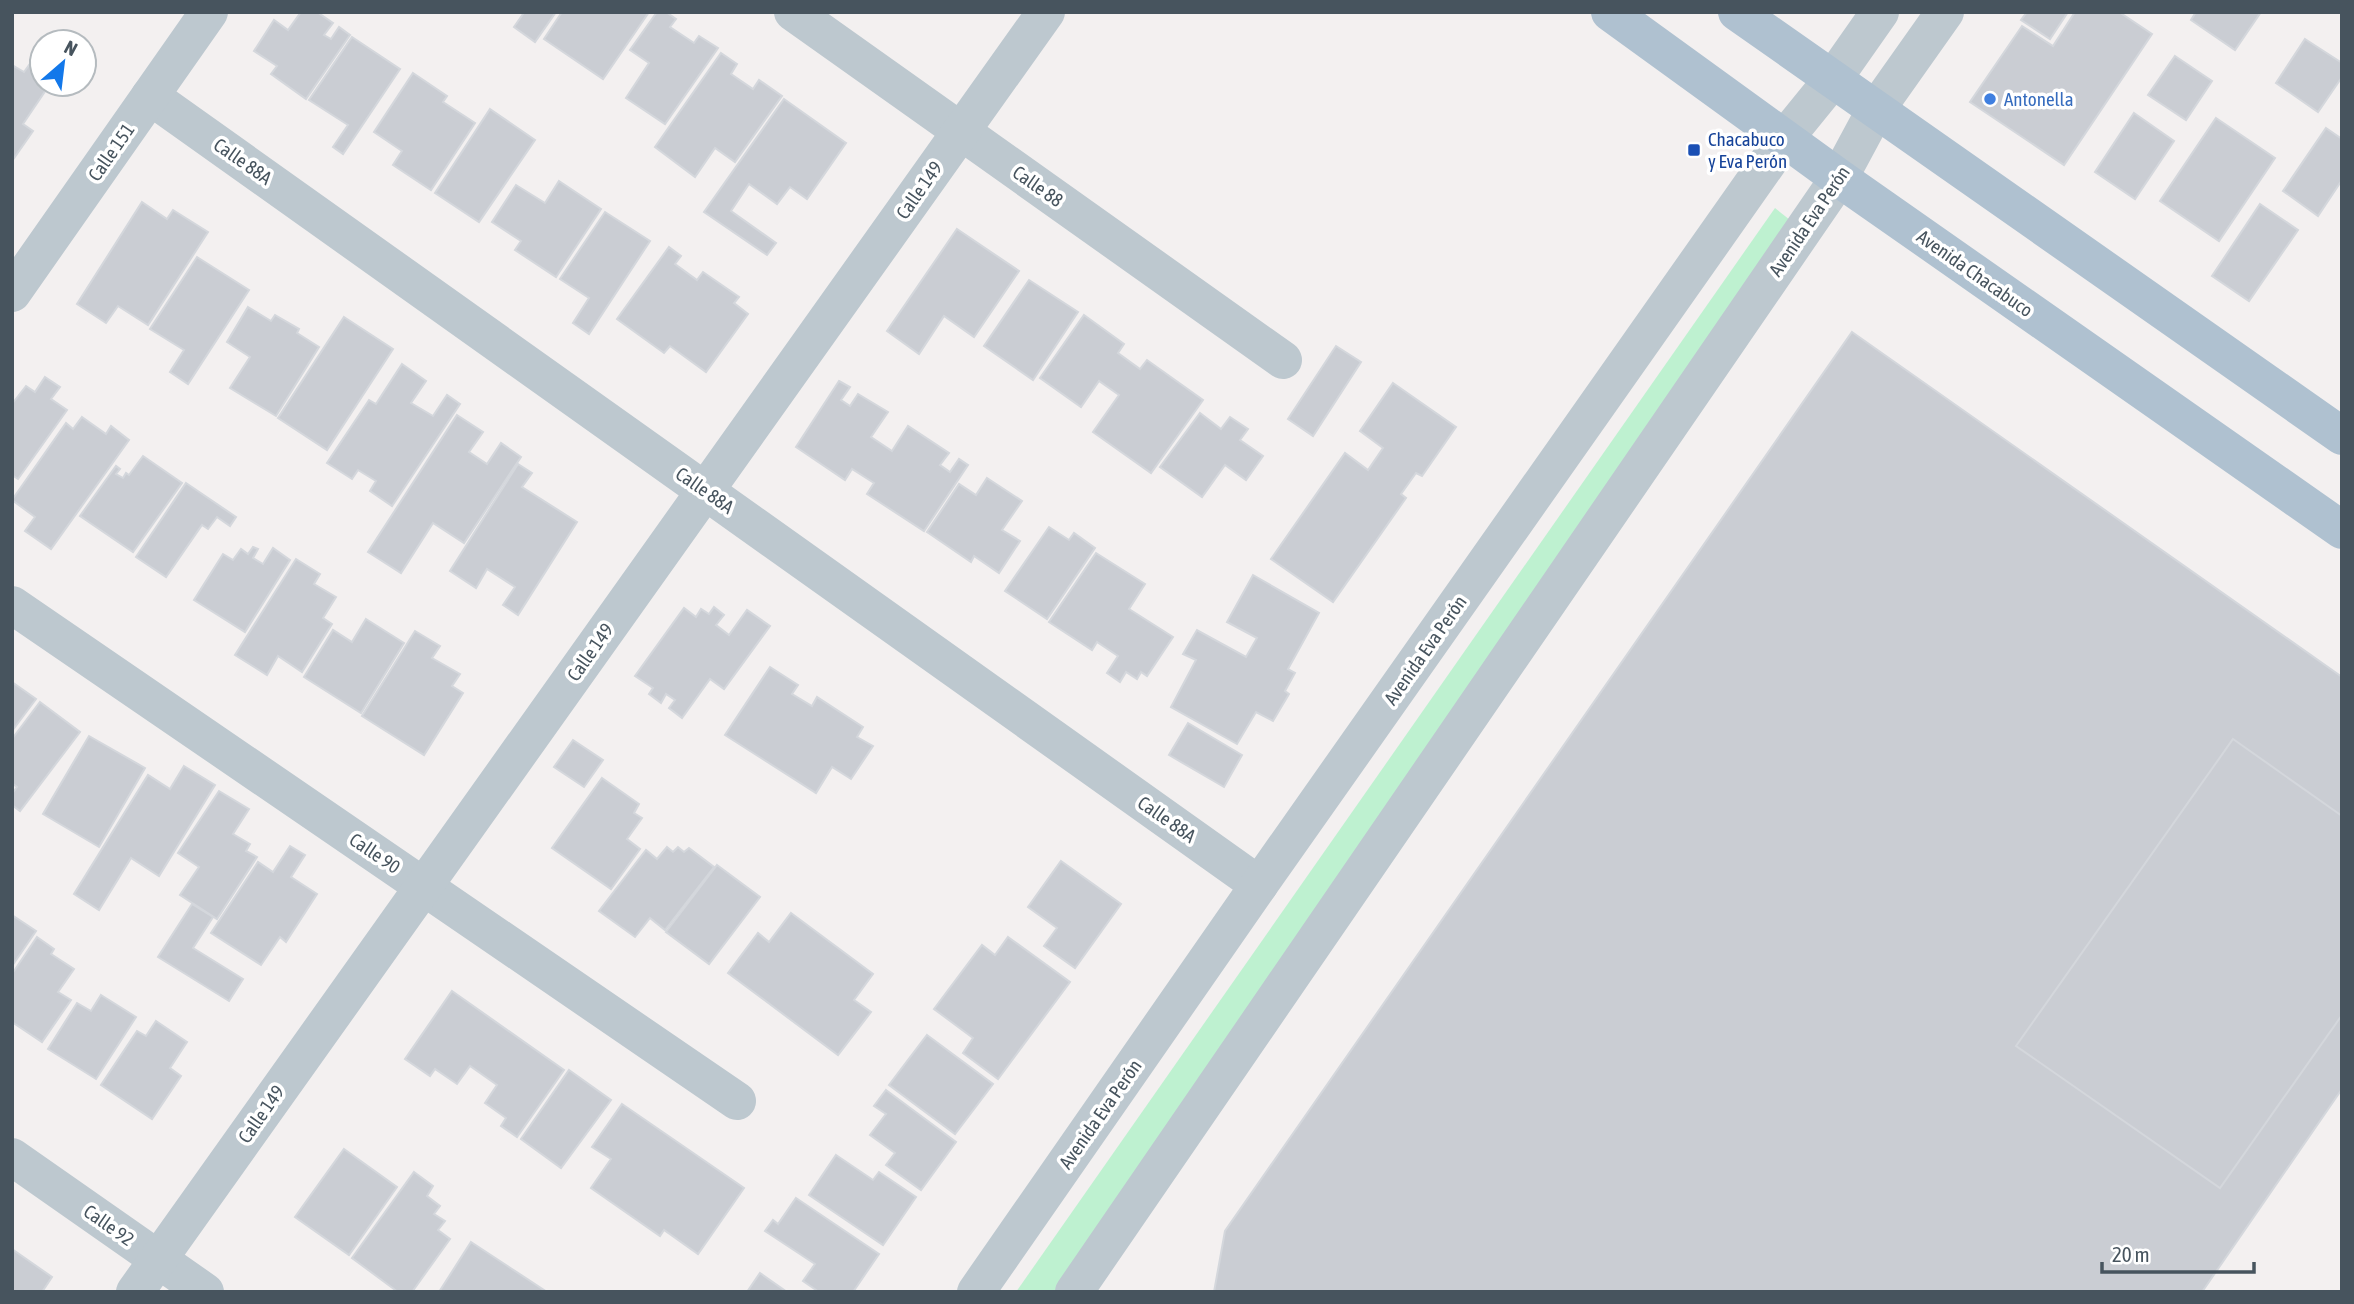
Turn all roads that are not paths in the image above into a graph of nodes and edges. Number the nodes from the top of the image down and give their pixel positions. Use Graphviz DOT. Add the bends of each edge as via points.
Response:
graph roads {
  1 [pos="209,12"];
  2 [pos="793,12"];
  3 [pos="1046,12"];
  4 [pos="1610,12"];
  5 [pos="1737,12"];
  6 [pos="1880,12"];
  7 [pos="1945,12"];
  8 [pos="1833,79"];
  9 [pos="150,96"];
  10 [pos="1875,111"];
  11 [pos="961,132"];
  12 [pos="1785,138"];
  13 [pos="1839,178"];
  14 [pos="12,292"];
  15 [pos="1283,360"];
  16 [pos="2342,436"];
  17 [pos="706,490"];
  18 [pos="2342,530"];
  19 [pos="12,605"];
  20 [pos="1259,885"];
  21 [pos="424,886"];
  22 [pos="737,1101"];
  23 [pos="12,1157"];
  24 [pos="158,1259"];
  25 [pos="135,1292"];
  26 [pos="205,1292"];
  27 [pos="976,1292"];
  28 [pos="1074,1292"];
  1 -- 9 [label="street, Calle 151"];
  2 -- 11 [label="street, Calle 88"];
  3 -- 11 [label="street, Calle 149"];
  4 -- 12 [label="main road, Avenida Chacabuco"];
  5 -- 8 [label="main road"];
  6 -- 8 [label="street, Avenida Eva Perón"];
  7 -- 10 [label="street, Avenida Eva Perón"];
  8 -- 10 [label="main road"];
  8 -- 12 [label="street, Avenida Eva Perón"];
  9 -- 14 [label="street, Calle 151"];
  9 -- 17 [label="street, Calle 88A"];
  10 -- 13 [label="street, Avenida Eva Perón"];
  10 -- 16 [label="main road"];
  11 -- 15 [label="street, Calle 88"];
  11 -- 17 [label="street, Calle 149"];
  12 -- 13 [label="main road, Avenida Chacabuco"];
  12 -- 20 [label="street, Avenida Eva Perón"];
  13 -- 18 [label="main road, Avenida Chacabuco"];
  13 -- 28 [label="street, Avenida Eva Perón"];
  17 -- 20 [label="street, Calle 88A"];
  17 -- 21 [label="street, Calle 149"];
  19 -- 21 [label="street, Calle 90"];
  20 -- 27 [label="street, Avenida Eva Perón"];
  21 -- 22 [label="street, Calle 90"];
  21 -- 24 [label="street, Calle 149"];
  23 -- 24 [label="street, Calle 92"];
  24 -- 25 [label="street, Calle 149"];
  24 -- 26 [label="street, Calle 92"];
}
